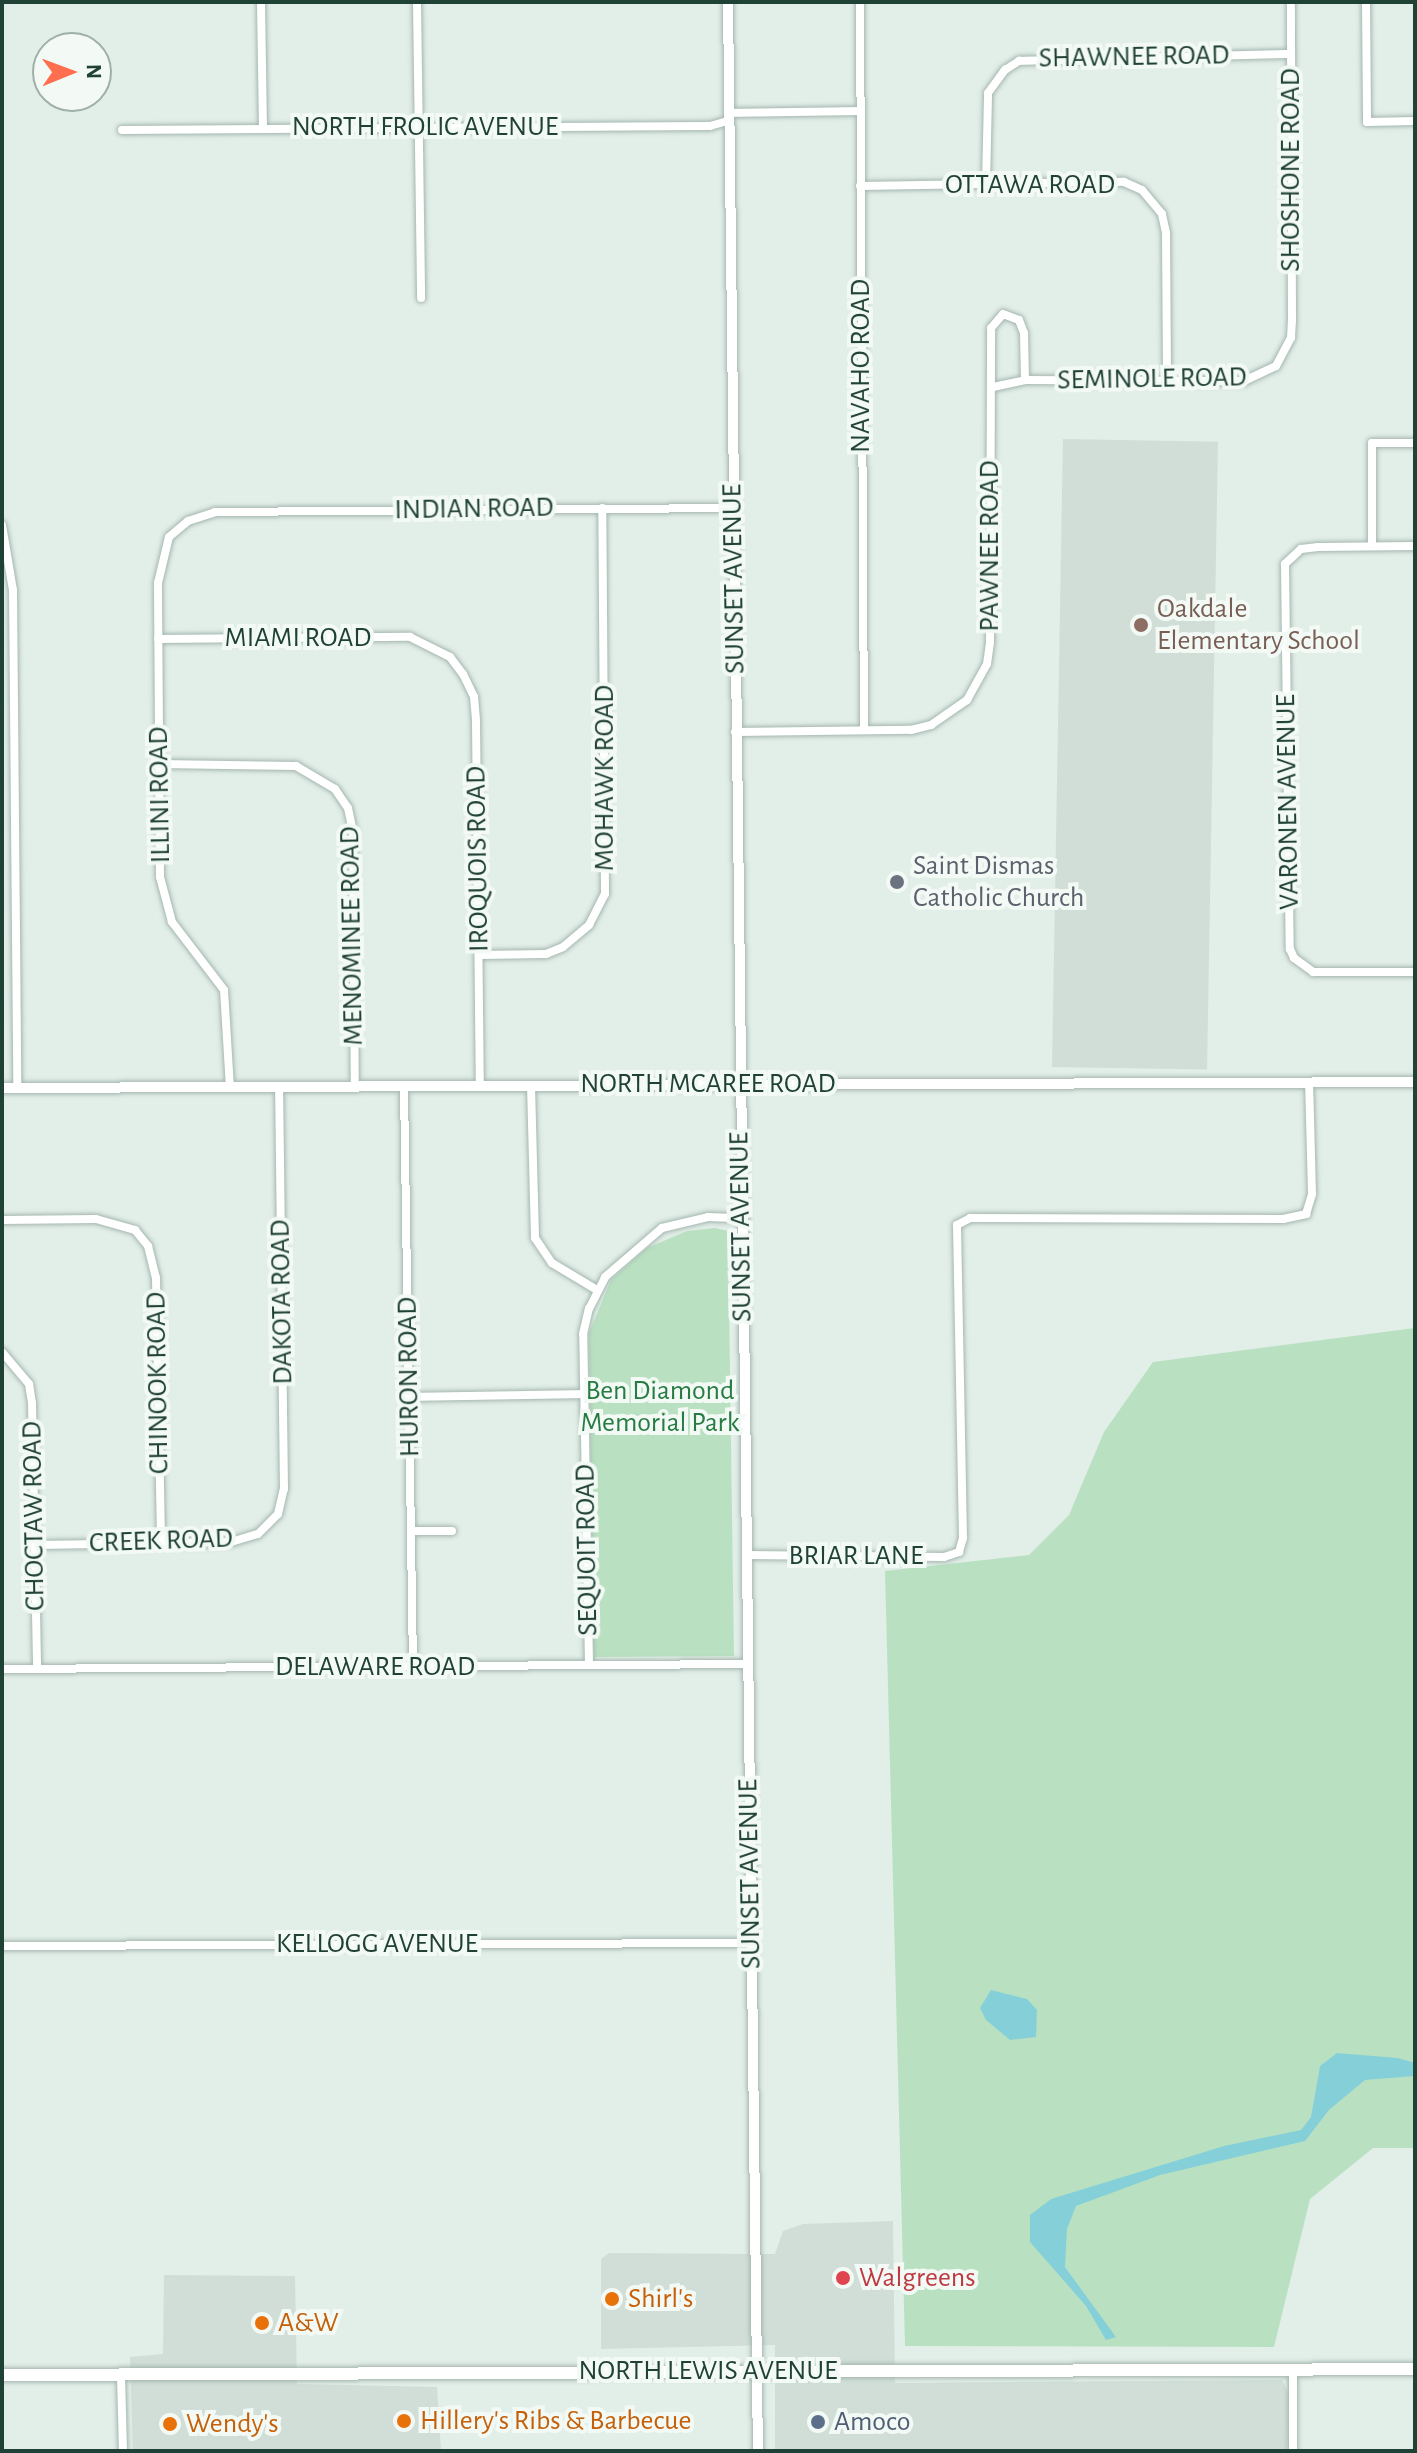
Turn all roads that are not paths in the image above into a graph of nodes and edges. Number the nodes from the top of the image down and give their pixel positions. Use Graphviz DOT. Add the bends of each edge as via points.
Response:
graph roads {
  1 [pos="261,2"];
  2 [pos="417,2"];
  3 [pos="728,2"];
  4 [pos="860,2"];
  5 [pos="1291,2"];
  6 [pos="1366,2"];
  7 [pos="1291,54"];
  8 [pos="859,111"];
  9 [pos="728,117"];
  10 [pos="1415,121"];
  11 [pos="263,127"];
  12 [pos="418,128"];
  13 [pos="122,130"];
  14 [pos="986,184"];
  15 [pos="860,186"];
  16 [pos="421,298"];
  17 [pos="1291,338"];
  18 [pos="1025,380"];
  19 [pos="1167,382"];
  20 [pos="993,387"];
  21 [pos="1415,443"];
  22 [pos="602,508"];
  23 [pos="733,508"];
  24 [pos="215,512"];
  25 [pos="2,525"];
  26 [pos="1372,546"];
  27 [pos="1415,546"];
  28 [pos="158,639"];
  29 [pos="436,648"];
  30 [pos="864,730"];
  31 [pos="735,732"];
  32 [pos="159,764"];
  33 [pos="479,955"];
  34 [pos="1415,972"];
  35 [pos="1309,1082"];
  36 [pos="1415,1082"];
  37 [pos="740,1084"];
  38 [pos="531,1085"];
  39 [pos="480,1086"];
  40 [pos="355,1087"];
  41 [pos="404,1087"];
  42 [pos="2,1088"];
  43 [pos="17,1088"];
  44 [pos="230,1088"];
  45 [pos="279,1088"];
  46 [pos="741,1218"];
  47 [pos="2,1220"];
  48 [pos="597,1290"];
  49 [pos="2,1352"];
  50 [pos="584,1394"];
  51 [pos="409,1397"];
  52 [pos="278,1514"];
  53 [pos="412,1531"];
  54 [pos="452,1531"];
  55 [pos="161,1543"];
  56 [pos="35,1545"];
  57 [pos="746,1555"];
  58 [pos="747,1664"];
  59 [pos="589,1665"];
  60 [pos="413,1666"];
  61 [pos="2,1669"];
  62 [pos="37,1669"];
  63 [pos="751,1943"];
  64 [pos="2,1946"];
  65 [pos="1415,2369"];
  66 [pos="1293,2370"];
  67 [pos="757,2371"];
  68 [pos="2,2375"];
  69 [pos="121,2375"];
  70 [pos="123,2451"];
  71 [pos="758,2451"];
  72 [pos="1293,2451"];
  1 -- 11 [label="street"];
  2 -- 12 [label="street"];
  3 -- 9 [label="street, SUNSET AVENUE"];
  4 -- 8 [label="street, NAVAHO ROAD"];
  5 -- 7 [label="street, SHOSHONE ROAD"];
  6 -- 10 [label="street" via="1367,122"];
  7 -- 14 [label="street, SHAWNEE ROAD" via="1019,61 994,81 988,93"];
  7 -- 17 [label="street, SHOSHONE ROAD"];
  8 -- 9 [label="street, NORTH FROLIC AVENUE"];
  8 -- 15 [label="street, NAVAHO ROAD"];
  9 -- 12 [label="street, NORTH FROLIC AVENUE" via="710,126"];
  9 -- 23 [label="street, SUNSET AVENUE"];
  11 -- 12 [label="street, NORTH FROLIC AVENUE"];
  11 -- 13 [label="street, NORTH FROLIC AVENUE"];
  12 -- 16 [label="street"];
  14 -- 15 [label="street, OTTAWA ROAD"];
  14 -- 19 [label="street, OTTAWA ROAD" via="1124,182 1154,200 1166,233"];
  15 -- 30 [label="street, NAVAHO ROAD"];
  17 -- 19 [label="street, SEMINOLE ROAD" via="1276,366 1261,377"];
  18 -- 19 [label="street, SEMINOLE ROAD"];
  18 -- 20 [label="street, SEMINOLE ROAD"];
  18 -- 20 [label="street, PAWNEE ROAD" via="1024,333 1019,320 1003,314 991,328"];
  20 -- 30 [label="street, PAWNEE ROAD" via="987,664 967,700 931,725"];
  21 -- 26 [label="street" via="1372,443"];
  22 -- 23 [label="street, INDIAN ROAD"];
  22 -- 24 [label="street, INDIAN ROAD"];
  22 -- 33 [label="street, MOHAWK ROAD" via="605,894 589,925 563,947 546,954"];
  23 -- 31 [label="street, SUNSET AVENUE"];
  24 -- 28 [label="street, ILLINI ROAD" via="188,521 163,548"];
  25 -- 43 [label="street" via="13,590"];
  26 -- 27 [label="street, VARONEN AVENUE"];
  26 -- 34 [label="street, VARONEN AVENUE" via="1301,549 1285,564 1290,949 1313,972"];
  28 -- 29 [label="street, MIAMI ROAD" via="410,637"];
  28 -- 32 [label="street, ILLINI ROAD"];
  29 -- 33 [label="street, IROQUOIS ROAD" via="463,674 474,697"];
  30 -- 31 [label="street"];
  31 -- 37 [label="street, SUNSET AVENUE"];
  32 -- 40 [label="street, MENOMINEE ROAD" via="296,766 335,789 353,831"];
  32 -- 44 [label="street, ILLINI ROAD" via="163,898 172,922 224,990"];
  33 -- 39 [label="street, IROQUOIS ROAD"];
  35 -- 36 [label="street, NORTH MCAREE ROAD"];
  35 -- 37 [label="street, NORTH MCAREE ROAD"];
  35 -- 57 [label="street, BRIAR LANE" via="1311,1205 1297,1218 970,1218 957,1225 962,1547 944,1557"];
  37 -- 38 [label="street, NORTH MCAREE ROAD"];
  37 -- 46 [label="street, SUNSET AVENUE"];
  38 -- 39 [label="street, NORTH MCAREE ROAD"];
  38 -- 48 [label="street" via="535,1238 552,1263"];
  39 -- 41 [label="street, NORTH MCAREE ROAD"];
  40 -- 41 [label="street, NORTH MCAREE ROAD"];
  40 -- 45 [label="street, NORTH MCAREE ROAD"];
  41 -- 51 [label="street, HURON ROAD"];
  42 -- 43 [label="street, NORTH MCAREE ROAD"];
  43 -- 44 [label="street, NORTH MCAREE ROAD"];
  44 -- 45 [label="street, NORTH MCAREE ROAD"];
  45 -- 52 [label="street, DAKOTA ROAD" via="284,1489"];
  46 -- 48 [label="street" via="708,1217 662,1228 623,1258"];
  46 -- 57 [label="street, SUNSET AVENUE"];
  47 -- 55 [label="street, CHINOOK ROAD" via="96,1219 135,1230 148,1246 155,1269"];
  48 -- 50 [label="street, SEQUOIT ROAD" via="583,1334"];
  49 -- 56 [label="street, CHOCTAW ROAD" via="19,1367 32,1403"];
  50 -- 51 [label="street"];
  50 -- 59 [label="street, SEQUOIT ROAD"];
  51 -- 53 [label="street, HURON ROAD"];
  52 -- 55 [label="street, CREEK ROAD" via="245,1539"];
  53 -- 54 [label="street"];
  53 -- 60 [label="street, HURON ROAD"];
  55 -- 56 [label="street, CREEK ROAD"];
  56 -- 62 [label="street, CHOCTAW ROAD"];
  57 -- 58 [label="street, SUNSET AVENUE"];
  58 -- 59 [label="street, DELAWARE ROAD"];
  58 -- 63 [label="street, SUNSET AVENUE"];
  59 -- 60 [label="street, DELAWARE ROAD"];
  60 -- 62 [label="street, DELAWARE ROAD"];
  61 -- 62 [label="street, DELAWARE ROAD"];
  63 -- 64 [label="street, KELLOGG AVENUE"];
  63 -- 67 [label="street, SUNSET AVENUE"];
  65 -- 66 [label="main road, NORTH LEWIS AVENUE"];
  66 -- 67 [label="main road, NORTH LEWIS AVENUE"];
  66 -- 72 [label="street"];
  67 -- 69 [label="main road, NORTH LEWIS AVENUE"];
  67 -- 71 [label="street, SUNSET AVENUE"];
  68 -- 69 [label="main road, NORTH LEWIS AVENUE"];
  69 -- 70 [label="street"];
}
